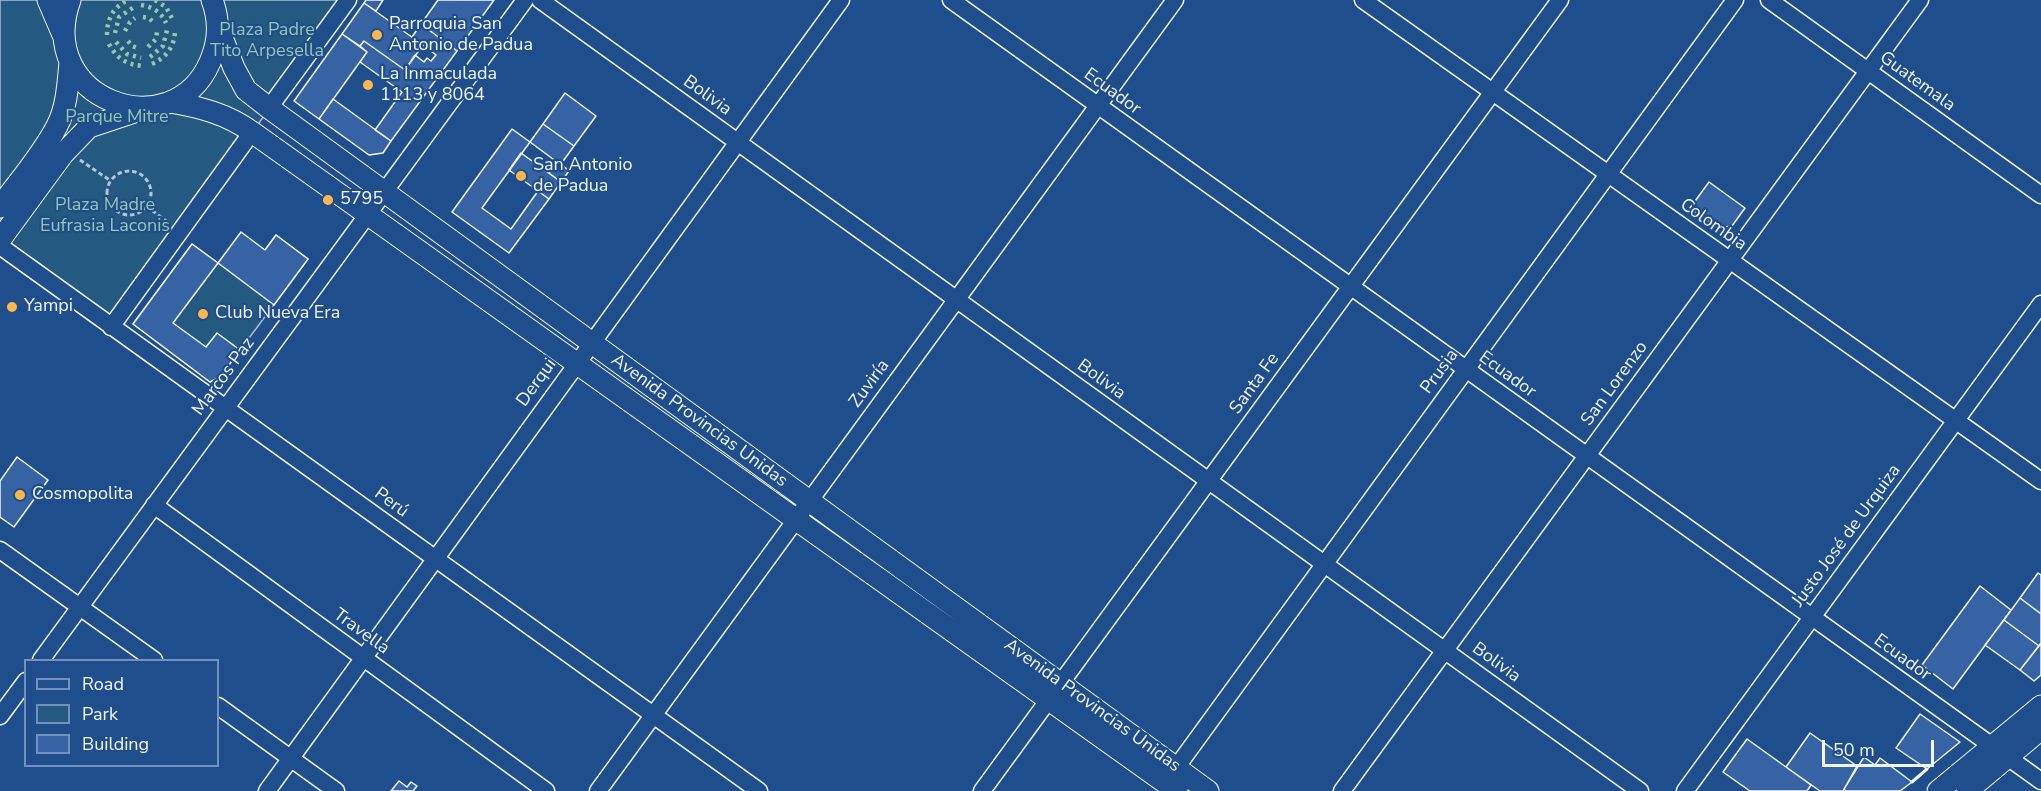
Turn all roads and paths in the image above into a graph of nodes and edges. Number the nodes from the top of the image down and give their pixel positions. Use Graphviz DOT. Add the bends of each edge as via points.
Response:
graph roads {
  1 [pos="48,0"];
  2 [pos="70,0"];
  3 [pos="212,0"];
  4 [pos="348,0"];
  5 [pos="525,0"];
  6 [pos="540,0"];
  7 [pos="841,0"];
  8 [pos="951,0"];
  9 [pos="1175,0"];
  10 [pos="1362,0"];
  11 [pos="1560,0"];
  12 [pos="1735,0"];
  13 [pos="1769,0"];
  14 [pos="1920,0"];
  15 [pos="218,27"];
  16 [pos="64,36"];
  17 [pos="70,62"];
  18 [pos="1868,71"];
  19 [pos="1492,92"];
  20 [pos="160,105"];
  21 [pos="1098,105"];
  22 [pos="269,108"];
  23 [pos="252,132"];
  24 [pos="737,142"];
  25 [pos="63,154"];
  26 [pos="1608,174"];
  27 [pos="111,181"];
  28 [pos="385,192"];
  29 [pos="2041,195"];
  30 [pos="146,206"];
  31 [pos="0,207"];
  32 [pos="369,214"];
  33 [pos="181,231"];
  34 [pos="0,240"];
  35 [pos="0,246"];
  36 [pos="1730,260"];
  37 [pos="1351,287"];
  38 [pos="956,299"];
  39 [pos="2041,304"];
  40 [pos="111,327"];
  41 [pos="591,342"];
  42 [pos="576,363"];
  43 [pos="1466,369"];
  44 [pos="225,408"];
  45 [pos="1955,421"];
  46 [pos="1587,456"];
  47 [pos="1209,481"];
  48 [pos="2041,481"];
  49 [pos="809,501"];
  50 [pos="154,505"];
  51 [pos="796,519"];
  52 [pos="0,550"];
  53 [pos="435,559"];
  54 [pos="1324,564"];
  55 [pos="80,607"];
  56 [pos="1812,618"];
  57 [pos="1445,651"];
  58 [pos="363,658"];
  59 [pos="42,659"];
  60 [pos="153,659"];
  61 [pos="24,684"];
  62 [pos="1055,692"];
  63 [pos="219,707"];
  64 [pos="2038,712"];
  65 [pos="653,715"];
  66 [pos="0,716"];
  67 [pos="2000,751"];
  68 [pos="290,759"];
  69 [pos="1176,768"];
  70 [pos="2041,781"];
  71 [pos="267,791"];
  72 [pos="336,791"];
  73 [pos="546,791"];
  74 [pos="598,791"];
  75 [pos="759,791"];
  76 [pos="982,791"];
  77 [pos="1177,791"];
  78 [pos="1208,791"];
  79 [pos="1342,791"];
  80 [pos="1640,791"];
  81 [pos="1684,791"];
  82 [pos="1938,791"];
  83 [pos="1967,791"];
  1 -- 16 [label="main road"];
  2 -- 16 [label="main road"];
  3 -- 15 [label="main road"];
  4 -- 22 [label="street"];
  5 -- 28 [label="street, Marcos Paz"];
  6 -- 24 [label="street, Bolivia"];
  7 -- 24 [label="street, Derqui"];
  8 -- 21 [label="street, Ecuador"];
  9 -- 21 [label="street, Zuviría"];
  10 -- 19 [label="street, Colombia"];
  11 -- 19 [label="street, Santa Fe"];
  12 -- 26 [label="street, Prusia"];
  13 -- 18 [label="street, Guatemala"];
  14 -- 18 [label="street, San Lorenzo"];
  15 -- 20 [label="main road" via="215,50 206,72 190,90"];
  15 -- 22 [label="main road, Avenida Provincias Unidas" via="246,90"];
  16 -- 17 [label="main road"];
  17 -- 20 [label="main road, Avenida Provincias Unidas" via="83,82 102,98 125,106"];
  17 -- 31 [label="main road" via="58,125"];
  18 -- 29 [label="street, Guatemala"];
  18 -- 36 [label="street, San Lorenzo"];
  19 -- 26 [label="street, Colombia"];
  19 -- 37 [label="street, Santa Fe"];
  20 -- 23 [label="main road, Avenida Provincias Unidas" via="198,106 236,120"];
  20 -- 25 [label="main road" via="89,127"];
  21 -- 37 [label="street, Ecuador"];
  21 -- 38 [label="street, Zuviría"];
  22 -- 28 [label="main road, Avenida Provincias Unidas"];
  23 -- 32 [label="main road, Avenida Provincias Unidas"];
  23 -- 33 [label="street"];
  24 -- 38 [label="street, Bolivia"];
  24 -- 41 [label="street, Derqui"];
  25 -- 27 [label="path" via="78,158"];
  25 -- 34 [label="main road"];
  26 -- 36 [label="street, Colombia"];
  26 -- 43 [label="street, Prusia"];
  27 -- 30 [label="path" via="107,197 116,211 132,215"];
  27 -- 30 [label="path" via="129,171 142,175 151,194"];
  28 -- 32 [label="street, Marcos Paz"];
  28 -- 41 [label="main road, Avenida Provincias Unidas"];
  30 -- 33 [label="path"];
  32 -- 42 [label="main road, Avenida Provincias Unidas"];
  32 -- 44 [label="street, Marcos Paz"];
  33 -- 40 [label="street"];
  35 -- 40 [label="street, Perú"];
  36 -- 45 [label="street, Colombia"];
  36 -- 46 [label="street, San Lorenzo"];
  37 -- 43 [label="street, Ecuador"];
  37 -- 47 [label="street, Santa Fe"];
  38 -- 47 [label="street, Bolivia"];
  38 -- 49 [label="street, Zuviría"];
  39 -- 45 [label="street, Justo José de Urquiza"];
  40 -- 44 [label="street, Perú"];
  41 -- 42 [label="street, Derqui"];
  41 -- 49 [label="main road, Avenida Provincias Unidas"];
  42 -- 51 [label="main road, Avenida Provincias Unidas"];
  42 -- 53 [label="street, Derqui"];
  43 -- 46 [label="street, Ecuador"];
  43 -- 54 [label="street, Prusia"];
  44 -- 50 [label="street, Marcos Paz"];
  44 -- 53 [label="street, Perú"];
  45 -- 48 [label="street, Colombia"];
  45 -- 56 [label="street, Justo José de Urquiza"];
  46 -- 56 [label="street, Ecuador"];
  46 -- 57 [label="street, San Lorenzo"];
  47 -- 54 [label="street, Bolivia"];
  47 -- 62 [label="street, Santa Fe"];
  49 -- 51 [label="street, Zuviría"];
  49 -- 62 [label="main road, Avenida Provincias Unidas"];
  50 -- 55 [label="street, Marcos Paz"];
  50 -- 58 [label="street, Travella"];
  51 -- 62 [label="main road, Avenida Provincias Unidas"];
  51 -- 65 [label="street, Zuviría"];
  52 -- 55 [label="street"];
  53 -- 58 [label="street, Derqui"];
  53 -- 65 [label="street, Perú"];
  54 -- 57 [label="street, Bolivia"];
  54 -- 69 [label="street, Prusia"];
  55 -- 59 [label="street, Marcos Paz"];
  55 -- 60 [label="street"];
  56 -- 67 [label="street, Ecuador"];
  56 -- 81 [label="street, Justo José de Urquiza"];
  57 -- 79 [label="street, San Lorenzo"];
  57 -- 80 [label="street, Bolivia"];
  58 -- 68 [label="street, Derqui"];
  58 -- 73 [label="street, Travella"];
  61 -- 66 [label="street"];
  62 -- 69 [label="main road, Avenida Provincias Unidas"];
  62 -- 76 [label="street, Santa Fe"];
  62 -- 77 [label="main road, Avenida Provincias Unidas"];
  63 -- 68 [label="street"];
  64 -- 67 [label="main road"];
  65 -- 74 [label="street, Zuviría"];
  65 -- 75 [label="street, Perú"];
  67 -- 70 [label="street, Ecuador"];
  67 -- 82 [label="main road"];
  67 -- 83 [label="main road"];
  68 -- 71 [label="street, Derqui"];
  68 -- 72 [label="street"];
  69 -- 78 [label="main road, Avenida Provincias Unidas"];
}
